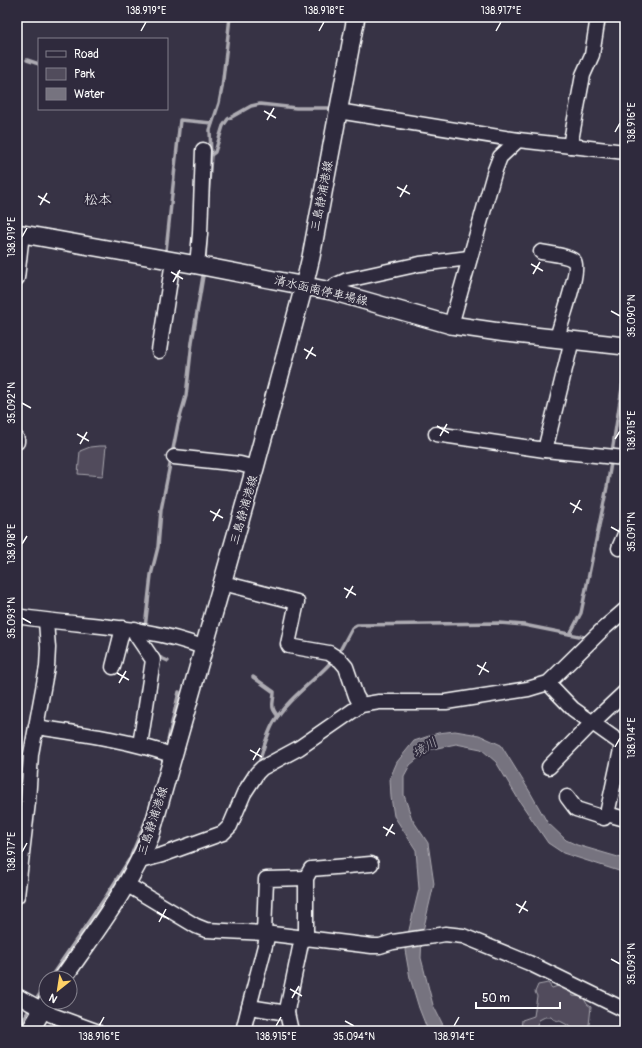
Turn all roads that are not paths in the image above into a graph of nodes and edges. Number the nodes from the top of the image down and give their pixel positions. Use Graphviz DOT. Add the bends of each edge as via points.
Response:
graph roads {
  1 [pos="356,17"];
  2 [pos="598,17"];
  3 [pos="338,111"];
  4 [pos="518,140"];
  5 [pos="570,146"];
  6 [pos="203,150"];
  7 [pos="625,152"];
  8 [pos="19,233"];
  9 [pos="541,252"];
  10 [pos="469,258"];
  11 [pos="173,261"];
  12 [pos="197,265"];
  13 [pos="17,278"];
  14 [pos="304,286"];
  15 [pos="331,291"];
  16 [pos="451,325"];
  17 [pos="565,340"];
  18 [pos="625,346"];
  19 [pos="159,351"];
  20 [pos="436,434"];
  21 [pos="545,450"];
  22 [pos="174,457"];
  23 [pos="625,458"];
  24 [pos="255,468"];
  25 [pos="625,534"];
  26 [pos="619,548"];
  27 [pos="223,583"];
  28 [pos="625,610"];
  29 [pos="17,616"];
  30 [pos="46,621"];
  31 [pos="129,628"];
  32 [pos="205,648"];
  33 [pos="113,667"];
  34 [pos="548,683"];
  35 [pos="625,692"];
  36 [pos="361,705"];
  37 [pos="592,723"];
  38 [pos="36,727"];
  39 [pos="140,745"];
  40 [pos="624,746"];
  41 [pos="174,756"];
  42 [pos="549,768"];
  43 [pos="568,797"];
  44 [pos="22,801"];
  45 [pos="607,814"];
  46 [pos="625,819"];
  47 [pos="140,861"];
  48 [pos="371,864"];
  49 [pos="306,878"];
  50 [pos="126,884"];
  51 [pos="17,896"];
  52 [pos="266,934"];
  53 [pos="304,938"];
  54 [pos="68,970"];
  55 [pos="17,996"];
  56 [pos="38,1004"];
  57 [pos="249,1008"];
  58 [pos="42,1010"];
  59 [pos="52,1010"];
  60 [pos="625,1010"];
  61 [pos="287,1013"];
  62 [pos="30,1031"];
  63 [pos="96,1031"];
  64 [pos="243,1031"];
  65 [pos="292,1031"];
  1 -- 3 [label="main road, 三島静浦港線"];
  2 -- 5 [label="street" via="592,55 583,75"];
  3 -- 4 [label="street"];
  3 -- 14 [label="main road, 三島静浦港線"];
  4 -- 5 [label="street"];
  4 -- 10 [label="street" via="500,157 494,170"];
  5 -- 7 [label="street"];
  6 -- 12 [label="street"];
  8 -- 11 [label="main road, 清水函南停車場線"];
  8 -- 13 [label="street"];
  9 -- 17 [label="street" via="573,259 575,263 567,309 558,330"];
  10 -- 15 [label="street" via="413,266 347,280 336,285"];
  10 -- 16 [label="street"];
  11 -- 12 [label="main road, 清水函南停車場線"];
  11 -- 19 [label="street"];
  12 -- 14 [label="main road, 清水函南停車場線"];
  14 -- 15 [label="main road, 清水函南停車場線"];
  14 -- 24 [label="main road, 三島静浦港線"];
  15 -- 16 [label="main road, 清水函南停車場線"];
  16 -- 17 [label="main road, 清水函南停車場線"];
  17 -- 18 [label="main road, 清水函南停車場線"];
  17 -- 21 [label="street"];
  20 -- 21 [label="street"];
  21 -- 23 [label="street"];
  22 -- 24 [label="street"];
  24 -- 27 [label="main road, 三島静浦港線"];
  25 -- 26 [label="street"];
  27 -- 32 [label="main road, 三島静浦港線"];
  27 -- 36 [label="street" via="297,602 289,646 329,654 340,660 346,667"];
  28 -- 34 [label="street"];
  29 -- 30 [label="street"];
  30 -- 31 [label="street"];
  30 -- 38 [label="street" via="47,667"];
  31 -- 32 [label="street" via="168,636"];
  31 -- 33 [label="street"];
  31 -- 39 [label="street" via="153,660"];
  32 -- 41 [label="main road, 三島静浦港線"];
  34 -- 36 [label="street" via="528,689 446,702 379,702"];
  34 -- 37 [label="street" via="573,709"];
  35 -- 37 [label="street"];
  36 -- 47 [label="street" via="299,748 262,768 244,794 230,826 223,833"];
  37 -- 40 [label="street"];
  37 -- 42 [label="street"];
  38 -- 39 [label="street"];
  38 -- 44 [label="street"];
  39 -- 41 [label="street"];
  40 -- 45 [label="street"];
  41 -- 47 [label="main road, 三島静浦港線" via="150,838"];
  43 -- 45 [label="street" via="576,809 604,818"];
  44 -- 51 [label="street"];
  45 -- 46 [label="street"];
  47 -- 50 [label="main road, 三島静浦港線"];
  48 -- 49 [label="street" via="311,869"];
  49 -- 52 [label="street" via="266,879"];
  49 -- 53 [label="street"];
  50 -- 52 [label="street" via="206,930"];
  50 -- 54 [label="main road, 三島静浦港線"];
  52 -- 53 [label="street"];
  52 -- 57 [label="street"];
  53 -- 60 [label="street" via="380,946 445,934 463,936 529,963"];
  53 -- 61 [label="street" via="291,984"];
  55 -- 56 [label="street"];
  57 -- 61 [label="street"];
  57 -- 64 [label="street"];
  58 -- 62 [label="main road"];
  59 -- 63 [label="street"];
  61 -- 65 [label="street"];
}
